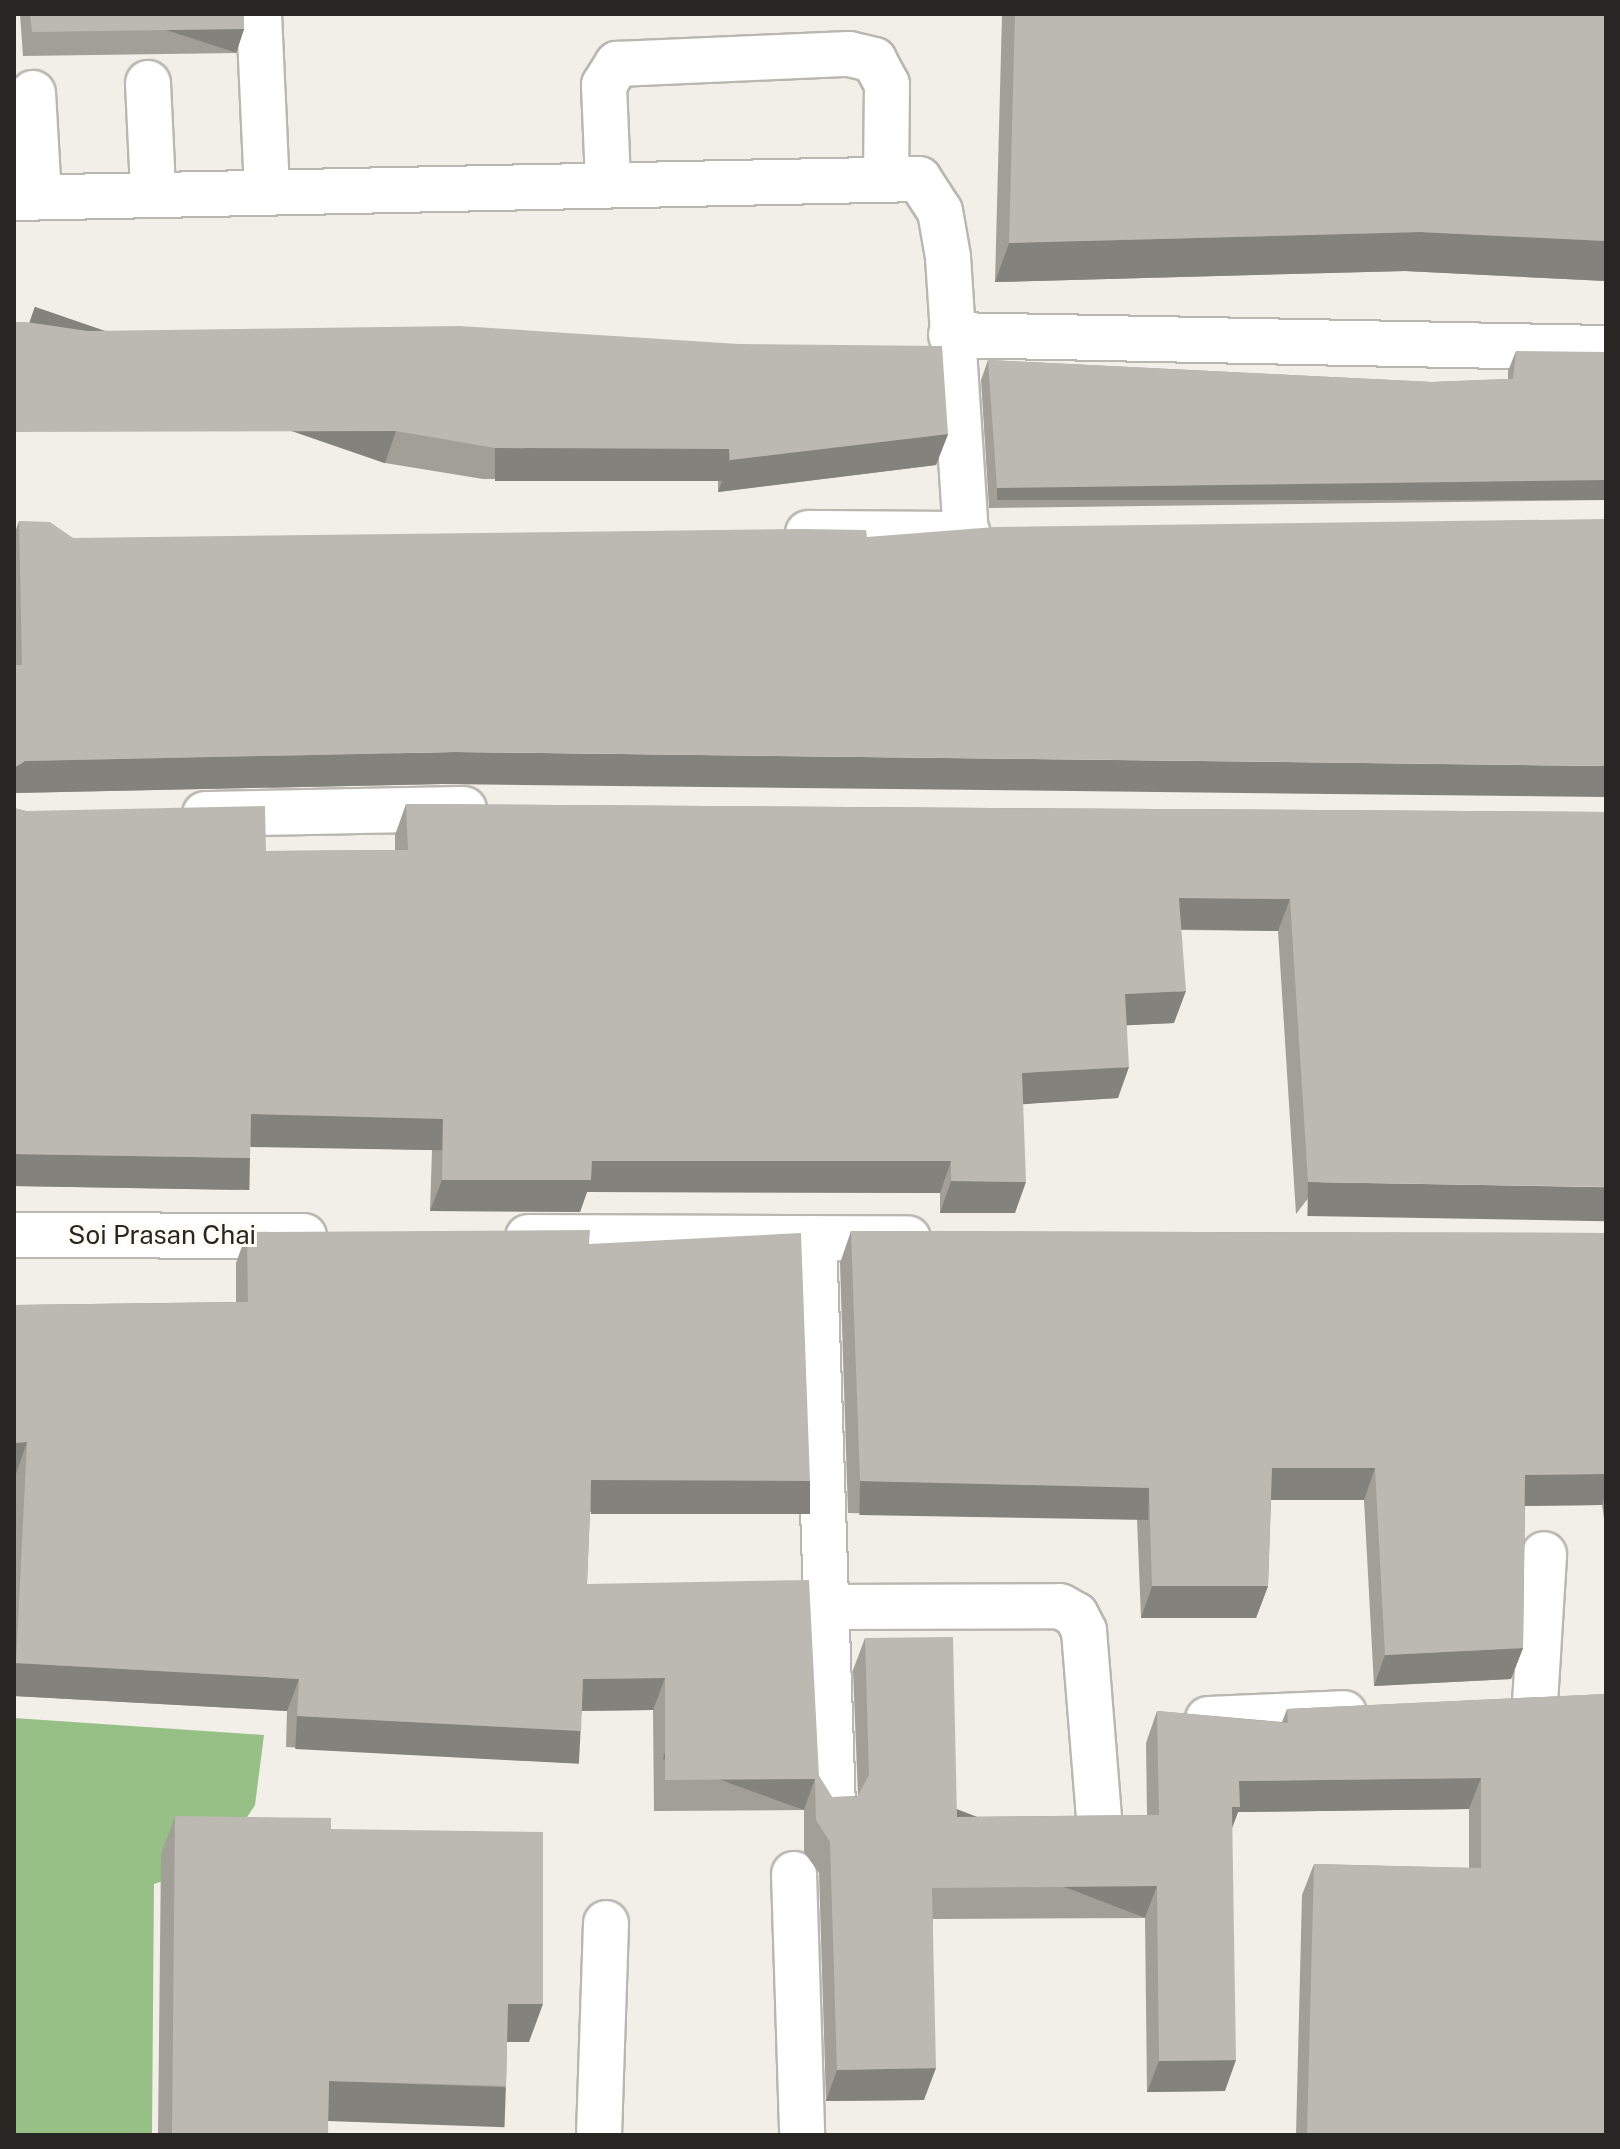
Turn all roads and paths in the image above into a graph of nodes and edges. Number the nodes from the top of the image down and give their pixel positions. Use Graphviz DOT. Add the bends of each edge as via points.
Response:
graph roads {
  1 [pos="259,14"];
  2 [pos="148,83"];
  3 [pos="33,93"];
  4 [pos="886,174"];
  5 [pos="608,181"];
  6 [pos="267,189"];
  7 [pos="153,191"];
  8 [pos="26,197"];
  9 [pos="951,335"];
  10 [pos="1606,348"];
  11 [pos="769,534"];
  12 [pos="966,534"];
  13 [pos="1014,534"];
  14 [pos="507,809"];
  15 [pos="157,815"];
  16 [pos="14,1235"];
  17 [pos="350,1236"];
  18 [pos="478,1236"];
  19 [pos="814,1238"];
  20 [pos="956,1238"];
  21 [pos="1544,1554"];
  22 [pos="828,1607"];
  23 [pos="1578,1701"];
  24 [pos="1535,1703"];
  25 [pos="1488,1706"];
  26 [pos="1379,1711"];
  27 [pos="1208,1719"];
  28 [pos="833,1807"];
  29 [pos="1099,1817"];
  30 [pos="794,1874"];
  31 [pos="606,1923"];
  32 [pos="599,2135"];
  33 [pos="802,2135"];
  1 -- 6 [label="street"];
  2 -- 7 [label="street"];
  3 -- 8 [label="street"];
  4 -- 5 [label="street"];
  4 -- 5 [label="street" via="887,84 874,60 849,54 617,64 604,85"];
  4 -- 9 [label="street" via="919,179 940,211"];
  5 -- 6 [label="street"];
  6 -- 7 [label="street"];
  7 -- 8 [label="street"];
  9 -- 10 [label="street"];
  9 -- 12 [label="street"];
  11 -- 12 [label="street"];
  12 -- 13 [label="street"];
  14 -- 15 [label="street"];
  16 -- 17 [label="street, Soi Prasan Chai"];
  18 -- 19 [label="street"];
  19 -- 20 [label="street"];
  19 -- 22 [label="street"];
  21 -- 24 [label="street"];
  22 -- 28 [label="street"];
  22 -- 29 [label="street" via="1060,1606 1076,1615 1084,1631"];
  23 -- 24 [label="street"];
  24 -- 25 [label="street"];
  26 -- 27 [label="street"];
  30 -- 33 [label="street"];
  31 -- 32 [label="street"];
}
